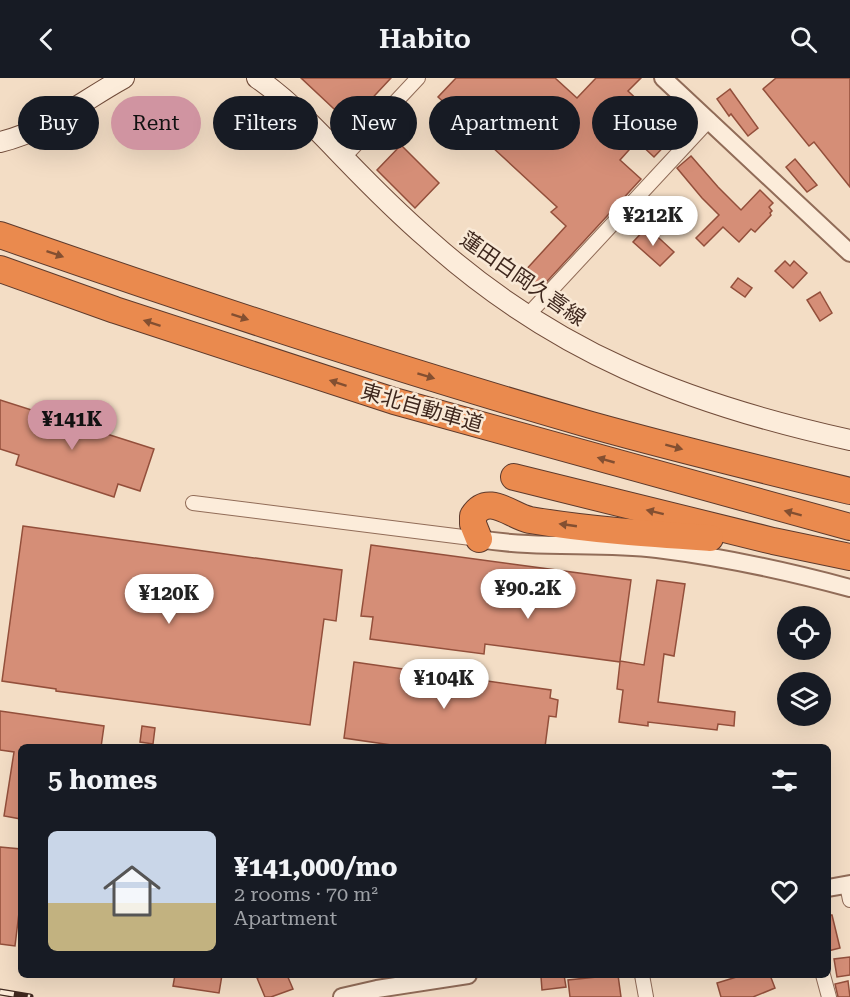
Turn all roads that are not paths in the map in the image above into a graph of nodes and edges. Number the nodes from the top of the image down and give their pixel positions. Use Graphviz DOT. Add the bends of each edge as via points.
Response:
graph roads {
  1 [pos="124,78"];
  2 [pos="257,78"];
  3 [pos="418,78"];
  4 [pos="663,78"];
  5 [pos="709,120"];
  6 [pos="0,142"];
  7 [pos="343,158"];
  8 [pos="0,235"];
  9 [pos="850,253"];
  10 [pos="0,269"];
  11 [pos="527,316"];
  12 [pos="850,440"];
  13 [pos="514,477"];
  14 [pos="850,491"];
  15 [pos="193,502"];
  16 [pos="850,527"];
  17 [pos="479,539"];
  18 [pos="773,541"];
  19 [pos="850,557"];
  20 [pos="850,588"];
  21 [pos="831,888"];
  22 [pos="849,890"];
  23 [pos="448,978"];
  24 [pos="643,978"];
  25 [pos="824,978"];
  26 [pos="342,997"];
  27 [pos="646,997"];
  28 [pos="829,997"];
  1 -- 6 [label="main road" via="58,120"];
  2 -- 7 [label="main road, 蓮田白岡久喜線" via="292,106"];
  3 -- 7 [label="street"];
  4 -- 5 [label="street"];
  5 -- 9 [label="street"];
  5 -- 11 [label="street"];
  7 -- 11 [label="main road, 蓮田白岡久喜線" via="443,252"];
  8 -- 14 [label="highway, 東北自動車道, one-way" via="171,295 413,372 603,428"];
  16 -- 10 [label="highway, 東北自動車道, one-way" via="394,401"];
  11 -- 12 [label="main road, 蓮田白岡久喜線" via="592,354 661,385 738,411"];
  18 -- 13 [label="highway, one-way"];
  15 -- 17 [label="street"];
  18 -- 17 [label="highway, one-way" via="575,526 522,518 491,505 483,506 473,516"];
  17 -- 20 [label="street" via="507,544 657,549 741,562"];
  18 -- 19 [label="highway"];
  21 -- 22 [label="street"];
  23 -- 26 [label="street"];
  24 -- 27 [label="street"];
  25 -- 28 [label="street"];
}
